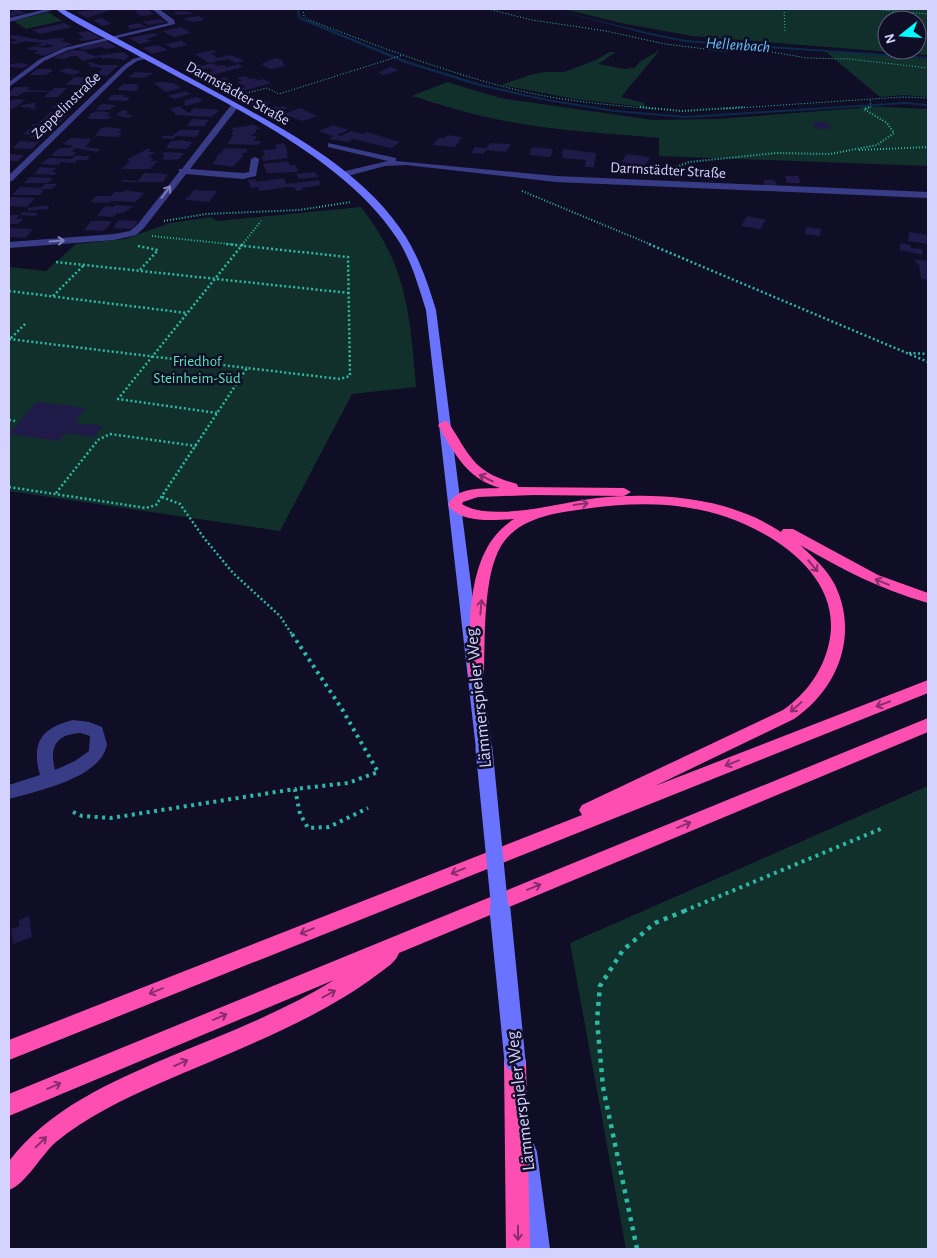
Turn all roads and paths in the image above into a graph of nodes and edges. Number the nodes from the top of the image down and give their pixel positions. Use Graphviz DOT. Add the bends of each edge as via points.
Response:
graph roads {
  1 [pos="53,9"];
  2 [pos="59,9"];
  3 [pos="155,9"];
  4 [pos="303,9"];
  5 [pos="488,9"];
  6 [pos="784,9"];
  7 [pos="871,9"];
  8 [pos="928,14"];
  9 [pos="9,20"];
  10 [pos="785,30"];
  11 [pos="110,38"];
  12 [pos="403,55"];
  13 [pos="147,58"];
  14 [pos="928,68"];
  15 [pos="9,76"];
  16 [pos="19,77"];
  17 [pos="9,85"];
  18 [pos="251,92"];
  19 [pos="928,98"];
  20 [pos="870,99"];
  21 [pos="235,106"];
  22 [pos="330,144"];
  23 [pos="928,147"];
  24 [pos="850,150"];
  25 [pos="255,159"];
  26 [pos="406,163"];
  27 [pos="182,171"];
  28 [pos="344,174"];
  29 [pos="9,179"];
  30 [pos="667,184"];
  31 [pos="519,190"];
  32 [pos="928,195"];
  33 [pos="370,197"];
  34 [pos="261,222"];
  35 [pos="133,233"];
  36 [pos="152,236"];
  37 [pos="9,245"];
  38 [pos="241,245"];
  39 [pos="56,262"];
  40 [pos="84,265"];
  41 [pos="214,280"];
  42 [pos="9,291"];
  43 [pos="349,293"];
  44 [pos="53,296"];
  45 [pos="187,313"];
  46 [pos="25,324"];
  47 [pos="9,339"];
  48 [pos="904,353"];
  49 [pos="928,354"];
  50 [pos="152,356"];
  51 [pos="928,362"];
  52 [pos="247,368"];
  53 [pos="217,412"];
  54 [pos="9,420"];
  55 [pos="15,421"];
  56 [pos="444,425"];
  57 [pos="196,446"];
  58 [pos="9,487"];
  59 [pos="533,491"];
  60 [pos="56,493"];
  61 [pos="162,497"];
  62 [pos="455,505"];
  63 [pos="537,513"];
  64 [pos="928,598"];
  65 [pos="476,673"];
  66 [pos="928,686"];
  67 [pos="928,725"];
  68 [pos="49,778"];
  69 [pos="295,789"];
  70 [pos="9,792"];
  71 [pos="368,808"];
  72 [pos="73,812"];
  73 [pos="884,828"];
  74 [pos="503,853"];
  75 [pos="408,939"];
  76 [pos="9,1050"];
  77 [pos="515,1061"];
  78 [pos="9,1105"];
  79 [pos="9,1179"];
  80 [pos="518,1249"];
  81 [pos="538,1249"];
  82 [pos="637,1249"];
  1 -- 9 [label="street"];
  2 -- 11 [label="street, Darmstädter Straße"];
  3 -- 11 [label="street" via="172,24"];
  4 -- 12 [label="path" via="309,20"];
  5 -- 14 [label="path" via="665,44"];
  6 -- 10 [label="path"];
  7 -- 8 [label="path"];
  11 -- 13 [label="street, Darmstädter Straße"];
  11 -- 16 [label="street" via="56,53"];
  12 -- 18 [label="path" via="279,94 267,88"];
  12 -- 20 [label="path" via="483,82 522,91 638,108 682,111"];
  13 -- 21 [label="street, Darmstädter Straße"];
  13 -- 29 [label="street, Zeppelinstraße" via="135,60 125,67"];
  15 -- 16 [label="street"];
  16 -- 17 [label="street"];
  19 -- 20 [label="path"];
  20 -- 24 [label="path" via="871,107 864,109 888,123 894,134 877,145"];
  21 -- 27 [label="street"];
  21 -- 28 [label="street, Darmstädter Straße" via="306,147"];
  22 -- 26 [label="street, Darmstädter Straße"];
  23 -- 24 [label="path"];
  24 -- 30 [label="path" via="830,154 776,153 688,162 668,170"];
  25 -- 27 [label="street" via="253,174 243,176"];
  26 -- 28 [label="street, Darmstädter Straße" via="385,164"];
  26 -- 30 [label="street, Darmstädter Straße" via="556,179"];
  35 -- 27 [label="street, one-way"];
  28 -- 33 [label="street, Lämmerspieler Weg"];
  30 -- 32 [label="street, Darmstädter Straße"];
  31 -- 48 [label="path"];
  33 -- 35 [label="path" via="299,210 187,216"];
  33 -- 56 [label="street, Lämmerspieler Weg" via="405,244 427,291"];
  34 -- 38 [label="path"];
  37 -- 35 [label="street, one-way" via="101,239"];
  36 -- 38 [label="path"];
  38 -- 41 [label="path"];
  38 -- 43 [label="path" via="348,257"];
  39 -- 40 [label="path"];
  40 -- 41 [label="path"];
  40 -- 44 [label="path"];
  41 -- 43 [label="path"];
  41 -- 45 [label="path"];
  42 -- 44 [label="path"];
  43 -- 52 [label="path" via="348,378"];
  44 -- 45 [label="path"];
  45 -- 50 [label="path"];
  46 -- 47 [label="path"];
  47 -- 50 [label="path"];
  48 -- 49 [label="path"];
  48 -- 51 [label="path"];
  50 -- 52 [label="path"];
  50 -- 53 [label="path" via="118,399"];
  52 -- 53 [label="path"];
  53 -- 57 [label="path"];
  54 -- 55 [label="path"];
  59 -- 56 [label="highway, one-way" via="500,484 469,468"];
  56 -- 62 [label="street, Lämmerspieler Weg"];
  57 -- 60 [label="path" via="110,434 98,440"];
  57 -- 61 [label="path"];
  58 -- 60 [label="path"];
  59 -- 62 [label="highway" via="466,495"];
  64 -- 59 [label="highway, one-way" via="860,573 749,512 719,503 662,494"];
  60 -- 61 [label="path" via="146,508 156,505"];
  61 -- 69 [label="path" via="180,504 233,573 280,616 342,709 378,772 348,783"];
  62 -- 63 [label="highway" via="471,513"];
  62 -- 65 [label="street, Lämmerspieler Weg"];
  65 -- 63 [label="highway, one-way" via="487,562 494,545 508,530"];
  63 -- 74 [label="highway, one-way" via="597,502 650,501 709,508 746,520 780,537 816,569 834,601 840,634 823,680 794,710"];
  65 -- 77 [label="street, Lämmerspieler Weg, bridge"];
  66 -- 74 [label="highway, one-way"];
  75 -- 67 [label="highway, one-way"];
  68 -- 70 [label="street"];
  69 -- 71 [label="path" via="300,814 308,828 329,826"];
  69 -- 72 [label="path" via="112,818 82,816"];
  73 -- 82 [label="path" via="655,923 623,950 600,986 597,1020 603,1087"];
  74 -- 76 [label="highway, one-way"];
  78 -- 75 [label="highway, one-way"];
  79 -- 75 [label="highway, one-way" via="32,1150 81,1110 328,995 364,973"];
  77 -- 80 [label="highway, one-way"];
  77 -- 81 [label="street, Lämmerspieler Weg"];
}
